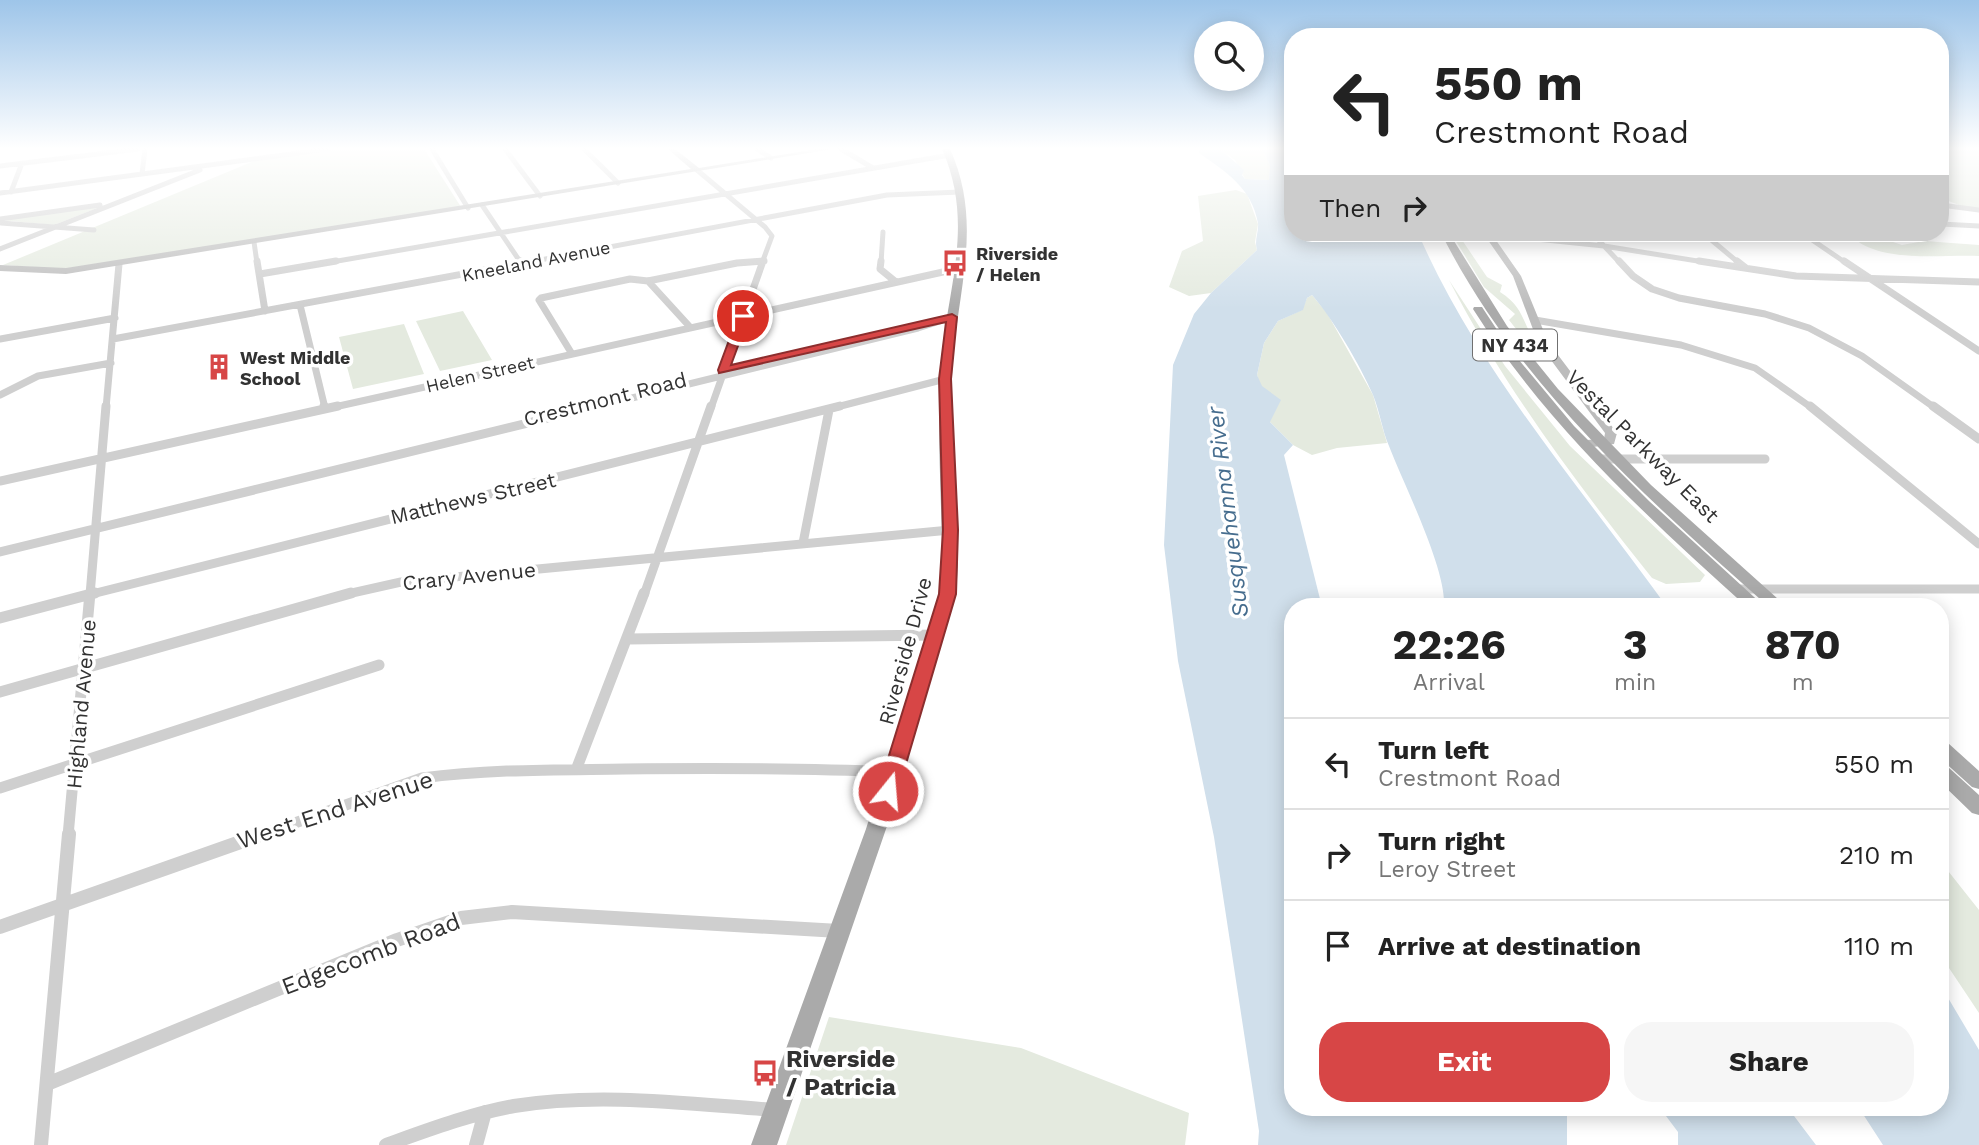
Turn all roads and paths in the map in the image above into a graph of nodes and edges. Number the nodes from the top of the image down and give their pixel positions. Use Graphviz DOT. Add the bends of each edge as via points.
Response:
graph roads {
  1 [pos="115,202"];
  2 [pos="117,202"];
  3 [pos="465,202"];
  4 [pos="499,202"];
  5 [pos="677,202"];
  6 [pos="735,202"];
  7 [pos="851,202"];
  8 [pos="960,202"];
  9 [pos="482,205"];
  10 [pos="1949,206"];
  11 [pos="468,208"];
  12 [pos="1979,210"];
  13 [pos="756,220"];
  14 [pos="0,221"];
  15 [pos="1949,224"];
  16 [pos="1979,226"];
  17 [pos="55,227"];
  18 [pos="94,230"];
  19 [pos="883,232"];
  20 [pos="501,233"];
  21 [pos="254,242"];
  22 [pos="1439,242"];
  23 [pos="1451,242"];
  24 [pos="1493,242"];
  25 [pos="1568,242"];
  26 [pos="1600,242"];
  27 [pos="1714,242"];
  28 [pos="1815,242"];
  29 [pos="1604,246"];
  30 [pos="0,249"];
  31 [pos="764,261"];
  32 [pos="119,264"];
  33 [pos="522,264"];
  34 [pos="0,268"];
  35 [pos="961,268"];
  36 [pos="1747,270"];
  37 [pos="260,274"];
  38 [pos="1870,280"];
  39 [pos="648,281"];
  40 [pos="896,282"];
  41 [pos="1979,282"];
  42 [pos="300,304"];
  43 [pos="265,311"];
  44 [pos="743,316"];
  45 [pos="952,317"];
  46 [pos="115,318"];
  47 [pos="1535,320"];
  48 [pos="690,327"];
  49 [pos="0,339"];
  50 [pos="113,339"];
  51 [pos="1979,351"];
  52 [pos="572,354"];
  53 [pos="111,363"];
  54 [pos="723,373"];
  55 [pos="945,379"];
  56 [pos="0,395"];
  57 [pos="325,409"];
  58 [pos="829,410"];
  59 [pos="1979,439"];
  60 [pos="699,444"];
  61 [pos="1601,451"];
  62 [pos="101,459"];
  63 [pos="1618,459"];
  64 [pos="1765,459"];
  65 [pos="0,481"];
  66 [pos="97,525"];
  67 [pos="950,530"];
  68 [pos="803,543"];
  69 [pos="1979,544"];
  70 [pos="0,546"];
  71 [pos="0,552"];
  72 [pos="657,557"];
  73 [pos="1757,587"];
  74 [pos="1737,589"];
  75 [pos="1979,589"];
  76 [pos="90,594"];
  77 [pos="1747,598"];
  78 [pos="1769,598"];
  79 [pos="0,618"];
  80 [pos="937,635"];
  81 [pos="628,639"];
  82 [pos="379,665"];
  83 [pos="84,668"];
  84 [pos="0,692"];
  85 [pos="1949,755"];
  86 [pos="75,763"];
  87 [pos="576,770"];
  88 [pos="894,772"];
  89 [pos="1949,779"];
  90 [pos="1979,782"];
  91 [pos="0,788"];
  92 [pos="1979,807"];
  93 [pos="63,905"];
  94 [pos="0,927"];
  95 [pos="839,931"];
  96 [pos="47,1084"];
  97 [pos="775,1110"];
  98 [pos="485,1112"];
  99 [pos="41,1145"];
  100 [pos="386,1145"];
  101 [pos="476,1145"];
  102 [pos="764,1145"];
  1 -- 14 [label="street"];
  2 -- 17 [label="street"];
  3 -- 11 [label="street"];
  4 -- 9 [label="street"];
  5 -- 20 [label="street"];
  6 -- 13 [label="street"];
  7 -- 13 [label="street, Kneeland Avenue"];
  8 -- 35 [label="main road, Riverside Drive"];
  9 -- 11 [label="street"];
  9 -- 20 [label="street"];
  10 -- 12 [label="street"];
  11 -- 21 [label="street"];
  13 -- 31 [label="street" via="772,234"];
  13 -- 33 [label="street, Kneeland Avenue"];
  14 -- 17 [label="street"];
  15 -- 16 [label="street"];
  17 -- 18 [label="street"];
  17 -- 30 [label="street"];
  19 -- 40 [label="street" via="880,269"];
  20 -- 33 [label="street"];
  20 -- 37 [label="street"];
  21 -- 32 [label="street"];
  21 -- 37 [label="street"];
  22 -- 61 [label="main road, Vestal Parkway East / NY 434" via="1507,354 1586,444"];
  23 -- 61 [label="main road, Vestal Parkway East / NY 434" via="1513,343"];
  24 -- 47 [label="street" via="1517,276"];
  25 -- 29 [label="street"];
  26 -- 29 [label="street"];
  27 -- 36 [label="street"];
  28 -- 38 [label="street"];
  29 -- 36 [label="street"];
  29 -- 59 [label="street" via="1639,281 1658,292 1774,316 1848,347"];
  31 -- 39 [label="street"];
  31 -- 44 [label="street"];
  32 -- 34 [label="street" via="57,272"];
  32 -- 46 [label="street, Highland Avenue"];
  33 -- 42 [label="street, Kneeland Avenue"];
  35 -- 40 [label="street, Helen Street"];
  35 -- 45 [label="main road, Riverside Drive"];
  36 -- 38 [label="street"];
  37 -- 43 [label="street"];
  38 -- 41 [label="street"];
  38 -- 51 [label="street"];
  39 -- 48 [label="street"];
  39 -- 52 [label="street" via="630,279 539,300"];
  40 -- 44 [label="street, Helen Street"];
  42 -- 43 [label="street, Kneeland Avenue"];
  42 -- 57 [label="street"];
  43 -- 50 [label="street, Kneeland Avenue"];
  44 -- 48 [label="street, Helen Street"];
  44 -- 54 [label="street"];
  45 -- 54 [label="street, Crestmont Road"];
  45 -- 55 [label="main road, Riverside Drive"];
  46 -- 49 [label="street"];
  46 -- 50 [label="street, Highland Avenue"];
  47 -- 61 [label="street" via="1553,356 1609,428 1612,441"];
  47 -- 69 [label="street" via="1688,346 1755,368 1790,390"];
  48 -- 52 [label="street, Helen Street"];
  50 -- 53 [label="street, Highland Avenue"];
  52 -- 57 [label="street, Helen Street"];
  53 -- 56 [label="street" via="30,380"];
  53 -- 62 [label="street, Highland Avenue"];
  54 -- 60 [label="street"];
  54 -- 66 [label="street, Crestmont Road"];
  55 -- 58 [label="street, Matthews Street"];
  55 -- 67 [label="main road, Riverside Drive"];
  57 -- 62 [label="street, Helen Street"];
  58 -- 60 [label="street, Matthews Street"];
  58 -- 68 [label="street"];
  60 -- 72 [label="street"];
  60 -- 76 [label="street, Matthews Street"];
  61 -- 63 [label="main road, Vestal Parkway East / NY 434"];
  61 -- 74 [label="main road, Vestal Parkway East / NY 434"];
  62 -- 65 [label="street, Helen Street"];
  62 -- 66 [label="street, Highland Avenue"];
  63 -- 64 [label="street"];
  63 -- 73 [label="main road, Vestal Parkway East / NY 434"];
  66 -- 70 [label="street, Crestmont Road"];
  66 -- 71 [label="street, Crestmont Road"];
  66 -- 76 [label="street, Highland Avenue"];
  67 -- 68 [label="street, Crary Avenue"];
  67 -- 80 [label="main road, Riverside Drive" via="948,594"];
  68 -- 72 [label="street, Crary Avenue"];
  72 -- 81 [label="street"];
  72 -- 83 [label="street, Crary Avenue" via="389,584"];
  73 -- 74 [label="street"];
  73 -- 75 [label="street"];
  73 -- 78 [label="main road, Vestal Parkway East / NY 434"];
  74 -- 77 [label="main road, Vestal Parkway East / NY 434"];
  76 -- 79 [label="street, Matthews Street"];
  76 -- 83 [label="street, Highland Avenue"];
  80 -- 81 [label="street"];
  80 -- 88 [label="main road, Riverside Drive"];
  81 -- 87 [label="street"];
  82 -- 86 [label="street"];
  83 -- 84 [label="street, Crary Avenue"];
  83 -- 86 [label="street, Highland Avenue"];
  85 -- 90 [label="main road"];
  86 -- 91 [label="street"];
  86 -- 93 [label="street, Highland Avenue"];
  87 -- 88 [label="street, West End Avenue"];
  87 -- 93 [label="street, West End Avenue" via="458,772 422,778"];
  88 -- 95 [label="main road, Riverside Drive"];
  89 -- 92 [label="main road"];
  93 -- 94 [label="street, West End Avenue"];
  93 -- 96 [label="street, Highland Avenue"];
  95 -- 96 [label="street, Edgecomb Road" via="513,912 461,918"];
  95 -- 97 [label="main road, Riverside Drive"];
  96 -- 99 [label="street, Highland Avenue"];
  97 -- 98 [label="street" via="573,1100"];
  97 -- 102 [label="main road, Riverside Drive"];
  98 -- 100 [label="street"];
  98 -- 101 [label="street"];
}
